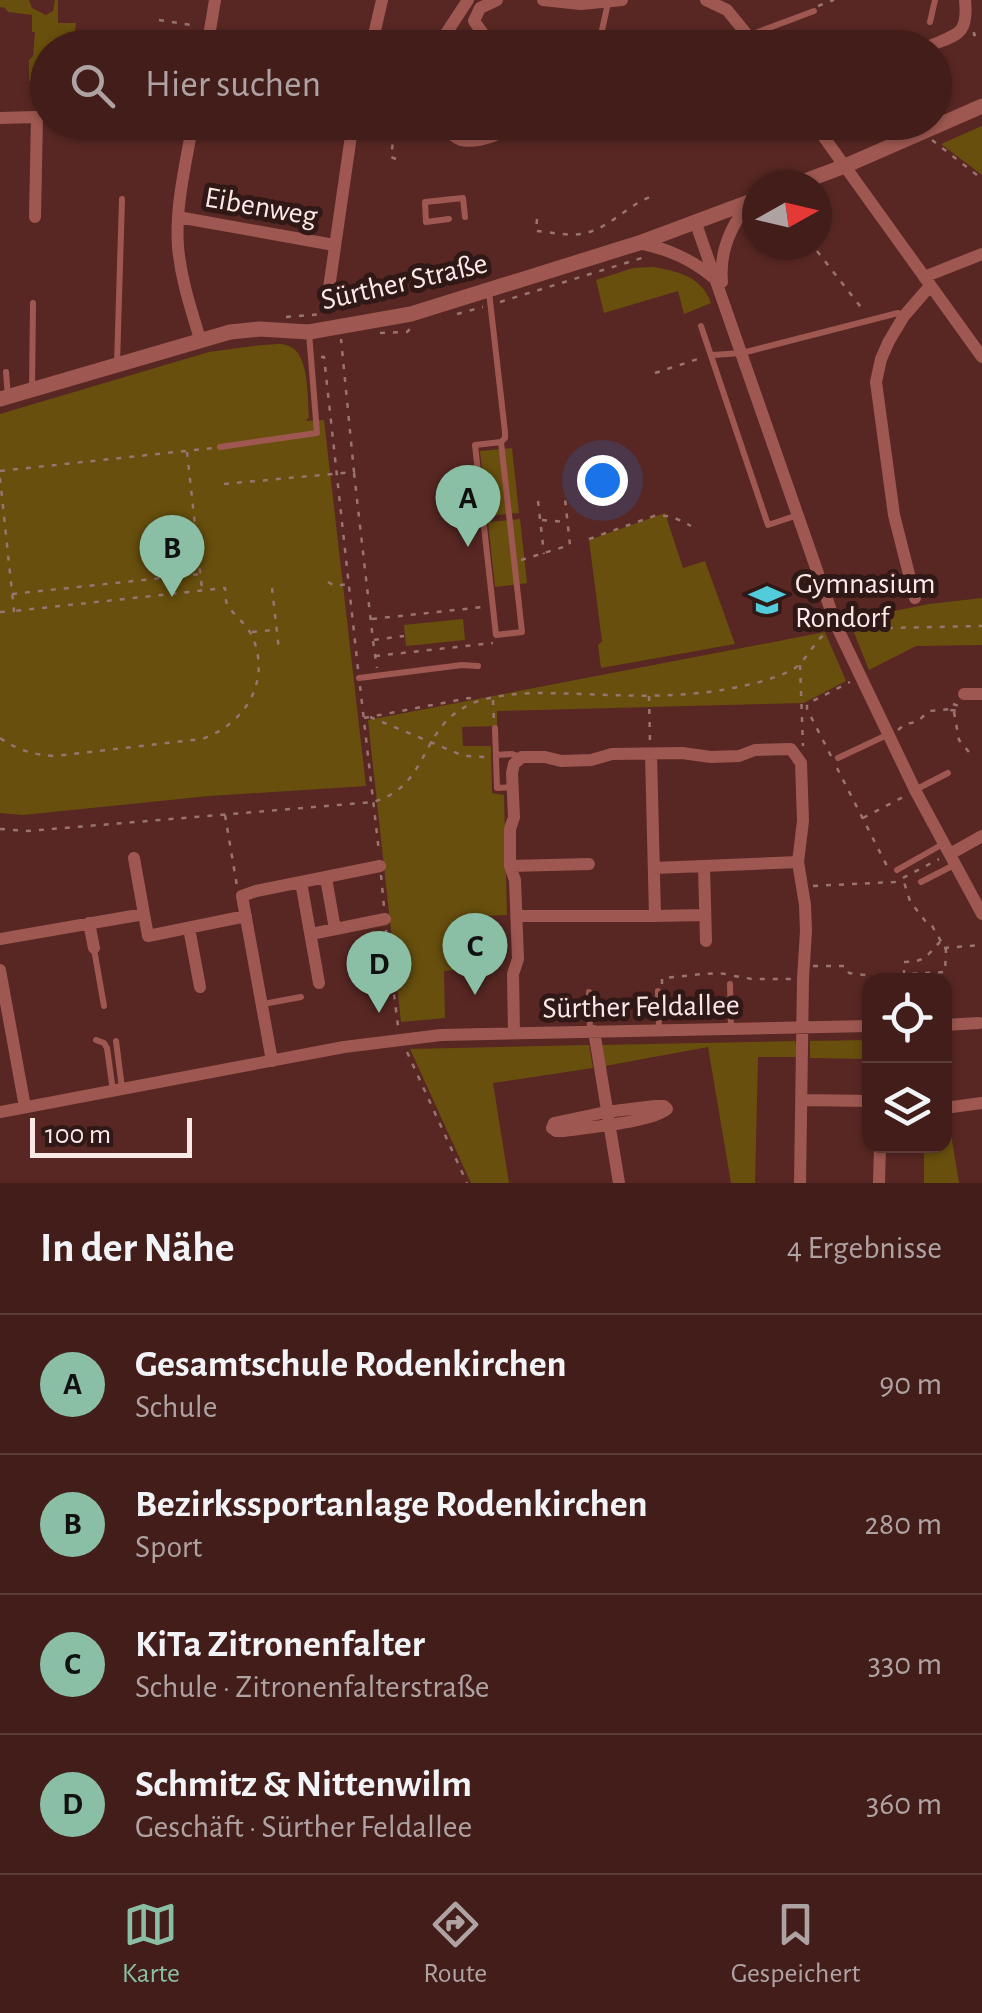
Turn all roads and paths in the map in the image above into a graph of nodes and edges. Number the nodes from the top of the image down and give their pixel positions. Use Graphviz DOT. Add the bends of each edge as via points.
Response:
graph roads {
  1 [pos="215,0"];
  2 [pos="382,0"];
  3 [pos="468,0"];
  4 [pos="497,0"];
  5 [pos="543,0"];
  6 [pos="834,0"];
  7 [pos="935,0"];
  8 [pos="965,0"];
  9 [pos="615,1"];
  10 [pos="712,1"];
  11 [pos="814,11"];
  12 [pos="159,20"];
  13 [pos="474,21"];
  14 [pos="453,22"];
  15 [pos="930,22"];
  16 [pos="210,28"];
  17 [pos="375,30"];
  18 [pos="448,30"];
  19 [pos="478,30"];
  20 [pos="605,30"];
  21 [pos="744,30"];
  22 [pos="765,30"];
  23 [pos="952,35"];
  24 [pos="982,106"];
  25 [pos="30,117"];
  26 [pos="0,118"];
  27 [pos="952,119"];
  28 [pos="37,140"];
  29 [pos="190,140"];
  30 [pos="350,140"];
  31 [pos="393,140"];
  32 [pos="826,140"];
  33 [pos="905,140"];
  34 [pos="932,140"];
  35 [pos="396,159"];
  36 [pos="845,166"];
  37 [pos="832,171"];
  38 [pos="982,179"];
  39 [pos="650,197"];
  40 [pos="122,199"];
  41 [pos="742,204"];
  42 [pos="742,213"];
  43 [pos="35,217"];
  44 [pos="178,217"];
  45 [pos="464,217"];
  46 [pos="449,219"];
  47 [pos="537,219"];
  48 [pos="696,221"];
  49 [pos="638,243"];
  50 [pos="334,245"];
  51 [pos="982,254"];
  52 [pos="636,260"];
  53 [pos="824,260"];
  54 [pos="472,275"];
  55 [pos="716,280"];
  56 [pos="395,282"];
  57 [pos="927,282"];
  58 [pos="490,298"];
  59 [pos="327,302"];
  60 [pos="33,304"];
  61 [pos="726,304"];
  62 [pos="452,316"];
  63 [pos="904,316"];
  64 [pos="870,320"];
  65 [pos="701,326"];
  66 [pos="309,332"];
  67 [pos="333,338"];
  68 [pos="200,340"];
  69 [pos="324,347"];
  70 [pos="742,353"];
  71 [pos="712,355"];
  72 [pos="324,357"];
  73 [pos="982,357"];
  74 [pos="311,358"];
  75 [pos="117,365"];
  76 [pos="6,372"];
  77 [pos="654,373"];
  78 [pos="32,391"];
  79 [pos="4,399"];
  80 [pos="502,442"];
  81 [pos="220,447"];
  82 [pos="186,451"];
  83 [pos="0,472"];
  84 [pos="336,472"];
  85 [pos="354,472"];
  86 [pos="0,478"];
  87 [pos="224,484"];
  88 [pos="566,498"];
  89 [pos="538,501"];
  90 [pos="798,515"];
  91 [pos="540,520"];
  92 [pos="568,522"];
  93 [pos="691,526"];
  94 [pos="588,539"];
  95 [pos="544,554"];
  96 [pos="514,560"];
  97 [pos="200,574"];
  98 [pos="328,582"];
  99 [pos="349,584"];
  100 [pos="272,588"];
  101 [pos="202,590"];
  102 [pos="12,594"];
  103 [pos="915,598"];
  104 [pos="493,610"];
  105 [pos="14,611"];
  106 [pos="0,612"];
  107 [pos="371,619"];
  108 [pos="836,625"];
  109 [pos="982,626"];
  110 [pos="276,630"];
  111 [pos="250,632"];
  112 [pos="496,635"];
  113 [pos="404,636"];
  114 [pos="373,640"];
  115 [pos="279,650"];
  116 [pos="375,656"];
  117 [pos="800,664"];
  118 [pos="478,666"];
  119 [pos="378,676"];
  120 [pos="860,677"];
  121 [pos="360,678"];
  122 [pos="964,694"];
  123 [pos="982,694"];
  124 [pos="649,696"];
  125 [pos="494,698"];
  126 [pos="479,701"];
  127 [pos="370,717"];
  128 [pos="364,718"];
  129 [pos="495,728"];
  130 [pos="887,735"];
  131 [pos="0,738"];
  132 [pos="429,743"];
  133 [pos="651,754"];
  134 [pos="796,755"];
  135 [pos="496,756"];
  136 [pos="973,756"];
  137 [pos="522,757"];
  138 [pos="838,758"];
  139 [pos="948,773"];
  140 [pos="513,787"];
  141 [pos="915,790"];
  142 [pos="374,802"];
  143 [pos="225,814"];
  144 [pos="863,818"];
  145 [pos="0,829"];
  146 [pos="982,836"];
  147 [pos="950,854"];
  148 [pos="134,858"];
  149 [pos="798,862"];
  150 [pos="589,864"];
  151 [pos="380,866"];
  152 [pos="510,866"];
  153 [pos="704,866"];
  154 [pos="887,866"];
  155 [pos="654,868"];
  156 [pos="897,870"];
  157 [pos="326,878"];
  158 [pos="903,879"];
  159 [pos="301,882"];
  160 [pos="921,882"];
  161 [pos="802,886"];
  162 [pos="242,896"];
  163 [pos="144,914"];
  164 [pos="982,914"];
  165 [pos="705,915"];
  166 [pos="246,916"];
  167 [pos="517,916"];
  168 [pos="655,916"];
  169 [pos="386,920"];
  170 [pos="926,922"];
  171 [pos="89,924"];
  172 [pos="919,926"];
  173 [pos="189,928"];
  174 [pos="335,929"];
  175 [pos="311,934"];
  176 [pos="0,940"];
  177 [pos="706,941"];
  178 [pos="941,942"];
  179 [pos="982,945"];
  180 [pos="94,948"];
  181 [pos="944,948"];
  182 [pos="0,970"];
  183 [pos="803,972"];
  184 [pos="904,973"];
  185 [pos="924,973"];
  186 [pos="862,975"];
  187 [pos="319,983"];
  188 [pos="730,984"];
  189 [pos="200,987"];
  190 [pos="589,992"];
  191 [pos="660,993"];
  192 [pos="301,997"];
  193 [pos="262,1004"];
  194 [pos="104,1006"];
  195 [pos="981,1022"];
  196 [pos="952,1024"];
  197 [pos="862,1026"];
  198 [pos="804,1028"];
  199 [pos="730,1029"];
  200 [pos="659,1030"];
  201 [pos="592,1031"];
  202 [pos="514,1033"];
  203 [pos="401,1038"];
  204 [pos="96,1040"];
  205 [pos="116,1041"];
  206 [pos="272,1061"];
  207 [pos="118,1090"];
  208 [pos="803,1100"];
  209 [pos="862,1101"];
  210 [pos="982,1103"];
  211 [pos="25,1107"];
  212 [pos="952,1107"];
  213 [pos="0,1112"];
  214 [pos="880,1153"];
  215 [pos="467,1183"];
  216 [pos="619,1183"];
  217 [pos="800,1183"];
  218 [pos="879,1183"];
  1 -- 16 [label="street"];
  2 -- 17 [label="street"];
  3 -- 14 [label="street"];
  4 -- 13 [label="street" via="480,8"];
  5 -- 9 [label="street"];
  6 -- 11 [label="path"];
  7 -- 15 [label="lane"];
  8 -- 23 [label="street" via="966,21"];
  9 -- 20 [label="lane"];
  10 -- 21 [label="street"];
  11 -- 22 [label="lane"];
  12 -- 16 [label="path"];
  13 -- 14 [label="street"];
  13 -- 19 [label="street"];
  14 -- 18 [label="street"];
  24 -- 27 [label="street"];
  25 -- 26 [label="street"];
  28 -- 43 [label="street"];
  29 -- 44 [label="street"];
  30 -- 50 [label="street"];
  31 -- 35 [label="path"];
  32 -- 36 [label="street"];
  33 -- 36 [label="street"];
  34 -- 38 [label="path"];
  36 -- 37 [label="street"];
  36 -- 57 [label="street"];
  39 -- 47 [label="path" via="586,233 536,231"];
  40 -- 75 [label="lane"];
  41 -- 48 [label="street, Sürther Straße"];
  42 -- 61 [label="street" via="720,261"];
  44 -- 50 [label="street, Eibenweg"];
  44 -- 68 [label="street" via="182,274"];
  45 -- 46 [label="lane" via="462,198 425,202 426,222"];
  48 -- 49 [label="street, Sürther Straße"];
  48 -- 55 [label="street"];
  49 -- 55 [label="street" via="681,256"];
  49 -- 58 [label="street, Sürther Straße"];
  50 -- 59 [label="street"];
  51 -- 57 [label="street"];
  52 -- 58 [label="path"];
  53 -- 64 [label="path"];
  54 -- 56 [label="path"];
  55 -- 61 [label="street"];
  57 -- 63 [label="street"];
  57 -- 73 [label="street"];
  58 -- 62 [label="path"];
  58 -- 66 [label="street, Sürther Straße"];
  58 -- 80 [label="lane"];
  60 -- 78 [label="lane"];
  61 -- 70 [label="street"];
  63 -- 64 [label="lane"];
  63 -- 103 [label="street" via="876,382 894,515"];
  64 -- 70 [label="lane"];
  65 -- 71 [label="lane"];
  66 -- 68 [label="street, Sürther Straße" via="260,329"];
  66 -- 74 [label="lane"];
  67 -- 85 [label="path" via="340,336"];
  68 -- 75 [label="street, Sürther Straße"];
  69 -- 72 [label="path"];
  70 -- 71 [label="lane"];
  70 -- 90 [label="street"];
  71 -- 77 [label="path"];
  71 -- 90 [label="lane" via="768,525"];
  72 -- 74 [label="path"];
  72 -- 84 [label="path"];
  74 -- 81 [label="lane" via="317,433"];
  75 -- 78 [label="street, Sürther Straße"];
  76 -- 79 [label="lane"];
  78 -- 79 [label="street, Sürther Straße"];
  80 -- 96 [label="lane"];
  80 -- 104 [label="lane" via="476,445"];
  81 -- 82 [label="path"];
  82 -- 83 [label="path"];
  82 -- 97 [label="path"];
  84 -- 85 [label="path"];
  84 -- 87 [label="path"];
  84 -- 99 [label="path"];
  85 -- 107 [label="path"];
  86 -- 102 [label="path"];
  88 -- 92 [label="path"];
  89 -- 91 [label="path"];
  90 -- 108 [label="street"];
  91 -- 92 [label="path"];
  91 -- 95 [label="path"];
  92 -- 95 [label="path" via="570,545"];
  93 -- 94 [label="path" via="664,515"];
  95 -- 96 [label="path"];
  96 -- 112 [label="lane" via="522,632"];
  97 -- 101 [label="path"];
  97 -- 102 [label="path"];
  98 -- 99 [label="path"];
  99 -- 121 [label="path"];
  100 -- 110 [label="path"];
  101 -- 105 [label="path"];
  101 -- 111 [label="path" via="226,588 227,604"];
  102 -- 105 [label="path"];
  104 -- 107 [label="path"];
  104 -- 112 [label="lane"];
  105 -- 106 [label="path"];
  107 -- 114 [label="path"];
  108 -- 109 [label="path"];
  108 -- 117 [label="path"];
  108 -- 120 [label="street"];
  110 -- 111 [label="path"];
  110 -- 115 [label="path"];
  111 -- 131 [label="path" via="256,686 243,712 214,735 55,756 34,755"];
  112 -- 116 [label="path" via="497,642"];
  113 -- 114 [label="path"];
  114 -- 116 [label="path"];
  116 -- 119 [label="path"];
  117 -- 124 [label="path" via="736,687"];
  117 -- 134 [label="path" via="803,747"];
  118 -- 119 [label="lane"];
  119 -- 121 [label="lane"];
  120 -- 130 [label="street"];
  120 -- 144 [label="path" via="806,704"];
  121 -- 128 [label="path"];
  122 -- 123 [label="street"];
  124 -- 125 [label="path"];
  124 -- 133 [label="path"];
  125 -- 126 [label="path"];
  125 -- 129 [label="path"];
  126 -- 127 [label="path"];
  126 -- 132 [label="path" via="456,712"];
  127 -- 128 [label="path"];
  127 -- 132 [label="path"];
  128 -- 142 [label="path"];
  129 -- 135 [label="lane"];
  130 -- 136 [label="path" via="929,711 952,710 959,740"];
  130 -- 138 [label="lane"];
  130 -- 141 [label="street"];
  132 -- 135 [label="path" via="470,758"];
  132 -- 142 [label="path" via="396,792"];
  133 -- 134 [label="street"];
  133 -- 137 [label="street"];
  133 -- 155 [label="street"];
  134 -- 149 [label="street" via="802,763"];
  135 -- 137 [label="lane"];
  135 -- 140 [label="lane" via="497,788"];
  137 -- 140 [label="street" via="514,764"];
  139 -- 141 [label="lane"];
  140 -- 152 [label="street"];
  141 -- 144 [label="path"];
  141 -- 147 [label="street"];
  142 -- 143 [label="path"];
  142 -- 151 [label="path"];
  143 -- 145 [label="path"];
  143 -- 162 [label="path"];
  144 -- 154 [label="path"];
  146 -- 147 [label="street"];
  147 -- 156 [label="lane"];
  147 -- 158 [label="path"];
  147 -- 160 [label="lane"];
  147 -- 164 [label="street"];
  148 -- 163 [label="street"];
  149 -- 153 [label="street"];
  149 -- 161 [label="street"];
  150 -- 152 [label="street"];
  151 -- 157 [label="street"];
  151 -- 169 [label="path"];
  152 -- 167 [label="street"];
  153 -- 155 [label="street"];
  153 -- 165 [label="street"];
  155 -- 168 [label="street"];
  157 -- 159 [label="street"];
  157 -- 174 [label="street"];
  158 -- 161 [label="path"];
  158 -- 170 [label="path"];
  159 -- 162 [label="street"];
  159 -- 175 [label="street"];
  161 -- 183 [label="street"];
  162 -- 166 [label="street"];
  163 -- 171 [label="street"];
  163 -- 173 [label="street" via="148,936"];
  165 -- 168 [label="street"];
  165 -- 177 [label="street"];
  166 -- 173 [label="street"];
  166 -- 193 [label="street"];
  167 -- 168 [label="street"];
  167 -- 202 [label="street"];
  169 -- 174 [label="street"];
  169 -- 203 [label="path"];
  170 -- 172 [label="path"];
  170 -- 178 [label="path"];
  171 -- 176 [label="street"];
  171 -- 180 [label="street"];
  173 -- 189 [label="street"];
  174 -- 175 [label="street"];
  175 -- 187 [label="street"];
  178 -- 181 [label="path"];
  178 -- 184 [label="path" via="930,956 904,962"];
  179 -- 181 [label="path"];
  180 -- 194 [label="lane"];
  181 -- 185 [label="path" via="945,972"];
  182 -- 211 [label="street"];
  183 -- 186 [label="path" via="846,966"];
  183 -- 191 [label="path" via="662,978"];
  183 -- 198 [label="street"];
  188 -- 199 [label="lane"];
  190 -- 201 [label="lane"];
  191 -- 200 [label="lane"];
  192 -- 193 [label="lane"];
  193 -- 206 [label="street"];
  195 -- 196 [label="street"];
  197 -- 198 [label="street, Sürther Feldallee"];
  198 -- 199 [label="street, Sürther Feldallee"];
  198 -- 208 [label="street"];
  199 -- 200 [label="street, Sürther Feldallee"];
  200 -- 201 [label="street, Sürther Feldallee"];
  201 -- 202 [label="street, Sürther Feldallee"];
  201 -- 216 [label="street"];
  202 -- 203 [label="street, Sürther Feldallee"];
  203 -- 206 [label="street, Sürther Feldallee"];
  203 -- 215 [label="path"];
  204 -- 207 [label="lane" via="107,1048"];
  205 -- 207 [label="lane"];
  206 -- 207 [label="street, Sürther Feldallee"];
  207 -- 211 [label="street, Sürther Feldallee"];
  208 -- 209 [label="street"];
  208 -- 217 [label="street"];
  210 -- 212 [label="street"];
  211 -- 213 [label="street, Sürther Feldallee"];
  214 -- 218 [label="street"];
}
